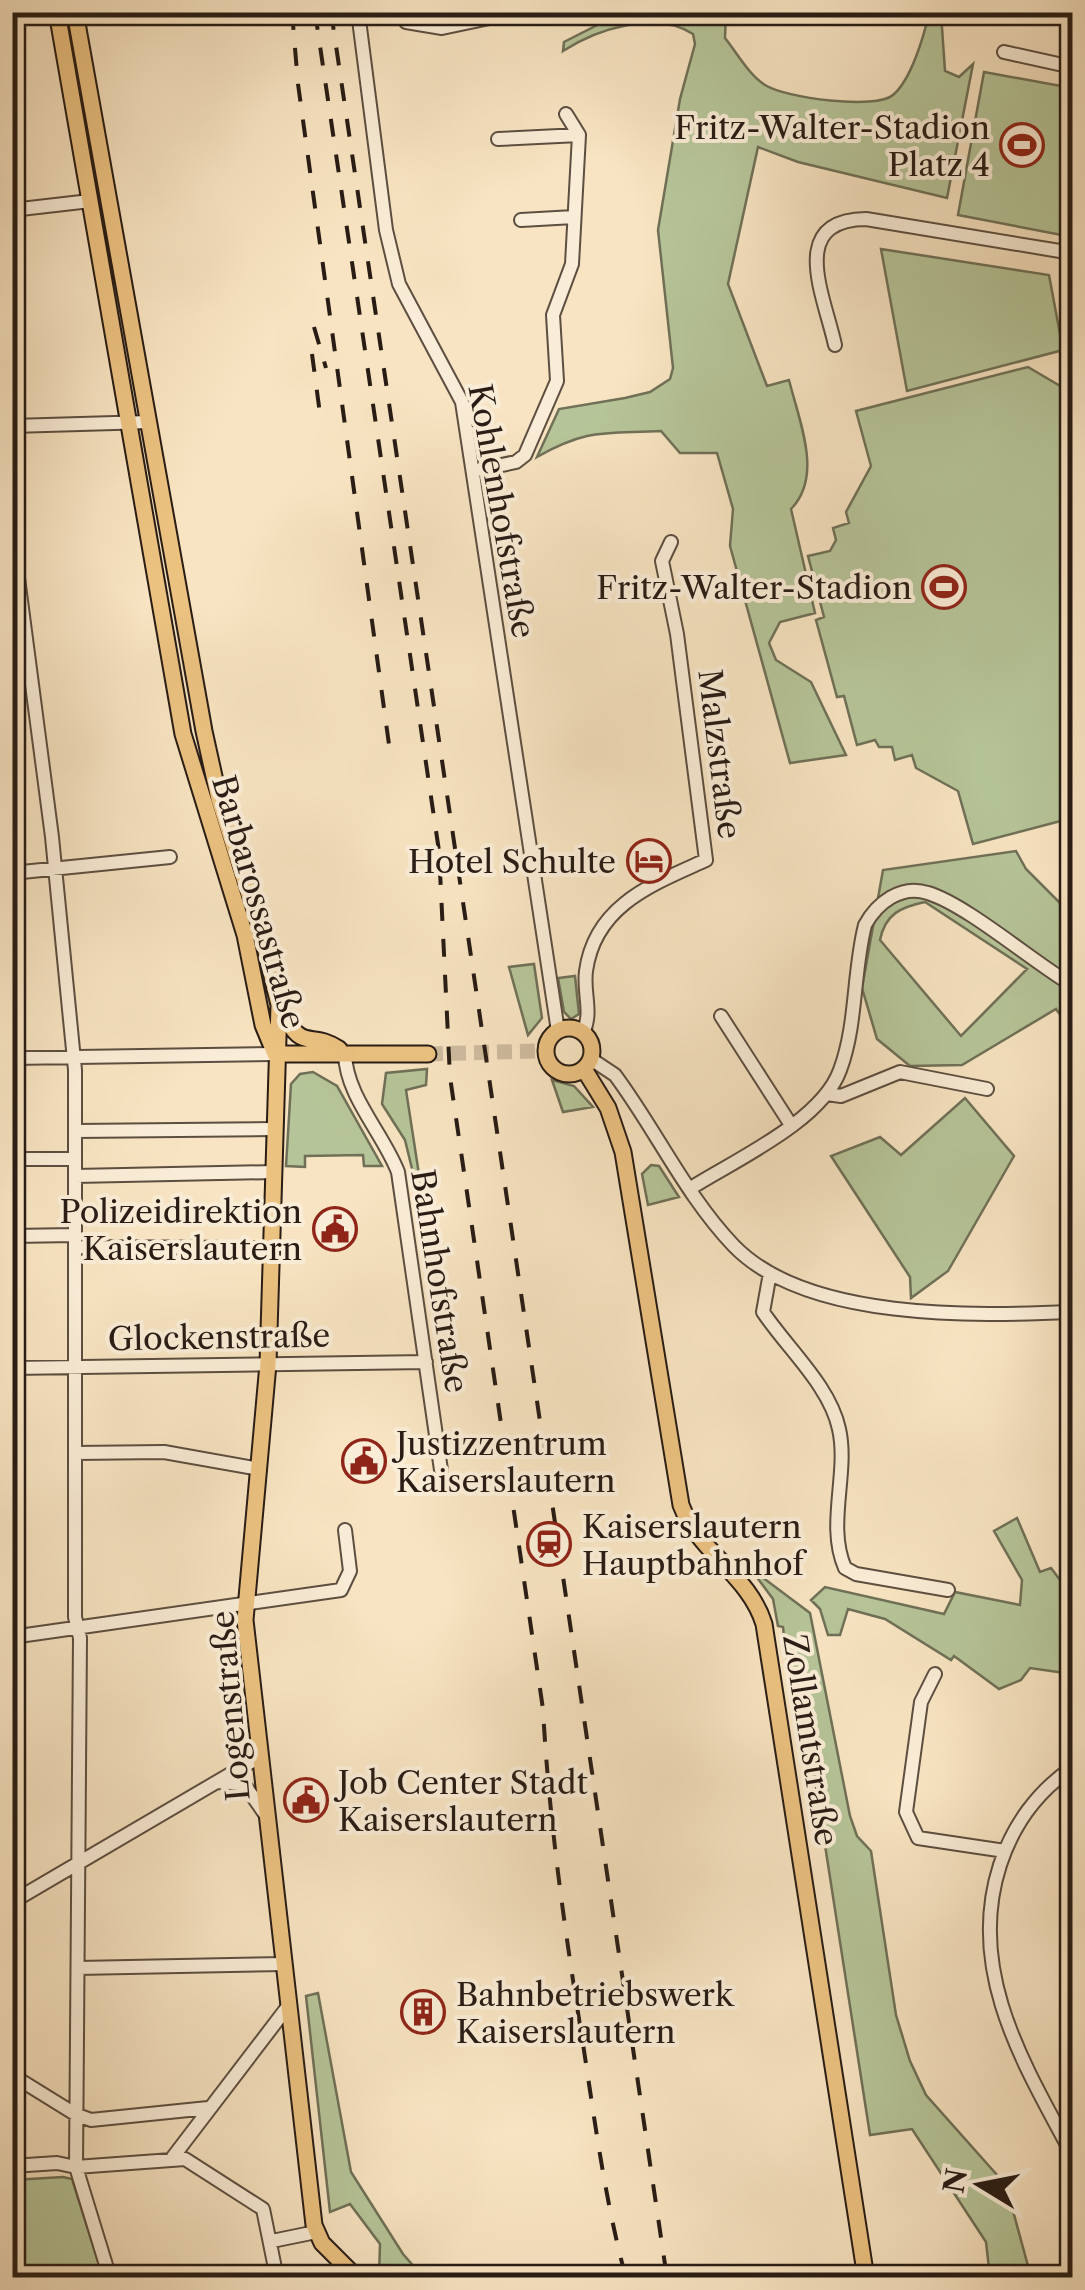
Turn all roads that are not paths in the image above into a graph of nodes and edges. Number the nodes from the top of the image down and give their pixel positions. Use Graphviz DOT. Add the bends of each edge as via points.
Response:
graph roads {
  1 [pos="58,12"];
  2 [pos="75,12"];
  3 [pos="358,12"];
  4 [pos="518,12"];
  5 [pos="406,22"];
  6 [pos="1004,52"];
  7 [pos="1072,66"];
  8 [pos="566,114"];
  9 [pos="578,135"];
  10 [pos="498,139"];
  11 [pos="90,201"];
  12 [pos="12,210"];
  13 [pos="574,218"];
  14 [pos="521,220"];
  15 [pos="1072,253"];
  16 [pos="835,344"];
  17 [pos="149,422"];
  18 [pos="126,424"];
  19 [pos="12,426"];
  20 [pos="472,470"];
  21 [pos="12,532"];
  22 [pos="671,542"];
  23 [pos="170,857"];
  24 [pos="54,869"];
  25 [pos="12,873"];
  26 [pos="1072,985"];
  27 [pos="279,1005"];
  28 [pos="721,1016"];
  29 [pos="558,1031"];
  30 [pos="583,1033"];
  31 [pos="275,1054"];
  32 [pos="345,1054"];
  33 [pos="428,1054"];
  34 [pos="12,1058"];
  35 [pos="74,1058"];
  36 [pos="587,1064"];
  37 [pos="987,1089"];
  38 [pos="827,1094"];
  39 [pos="791,1125"];
  40 [pos="275,1129"];
  41 [pos="75,1131"];
  42 [pos="12,1159"];
  43 [pos="75,1160"];
  44 [pos="273,1172"];
  45 [pos="75,1176"];
  46 [pos="691,1188"];
  47 [pos="12,1236"];
  48 [pos="76,1241"];
  49 [pos="271,1248"];
  50 [pos="770,1273"];
  51 [pos="1072,1312"];
  52 [pos="426,1362"];
  53 [pos="268,1364"];
  54 [pos="12,1368"];
  55 [pos="76,1368"];
  56 [pos="75,1453"];
  57 [pos="260,1469"];
  58 [pos="440,1470"];
  59 [pos="345,1530"];
  60 [pos="948,1590"];
  61 [pos="246,1604"];
  62 [pos="78,1628"];
  63 [pos="12,1637"];
  64 [pos="935,1674"];
  65 [pos="261,1756"];
  66 [pos="1072,1768"];
  67 [pos="205,1786"];
  68 [pos="268,1820"];
  69 [pos="1005,1852"];
  70 [pos="79,1860"];
  71 [pos="12,1902"];
  72 [pos="285,1964"];
  73 [pos="78,1968"];
  74 [pos="289,2005"];
  75 [pos="12,2075"];
  76 [pos="208,2108"];
  77 [pos="75,2114"];
  78 [pos="1072,2154"];
  79 [pos="173,2157"];
  80 [pos="12,2166"];
  81 [pos="76,2167"];
  82 [pos="316,2232"];
  83 [pos="272,2241"];
  84 [pos="110,2278"];
  85 [pos="277,2278"];
  86 [pos="357,2278"];
  87 [pos="866,2278"];
  1 -- 11 [label="main road, Barbarossastraße"];
  2 -- 17 [label="main road, Barbarossastraße"];
  3 -- 20 [label="street, Kohlenhofstraße" via="389,248 410,311 462,402"];
  4 -- 5 [label="street" via="442,28"];
  6 -- 7 [label="street"];
  8 -- 9 [label="street"];
  9 -- 10 [label="street"];
  9 -- 13 [label="street"];
  11 -- 12 [label="street"];
  11 -- 18 [label="main road, Barbarossastraße"];
  13 -- 14 [label="street"];
  13 -- 20 [label="street" via="570,278 553,315 558,369 549,406 521,459"];
  15 -- 16 [label="street" via="883,221 832,224 816,260"];
  17 -- 18 [label="street"];
  17 -- 27 [label="main road, Barbarossastraße" via="213,776"];
  18 -- 19 [label="street"];
  18 -- 31 [label="main road, Barbarossastraße" via="194,778 246,935"];
  20 -- 29 [label="street, Kohlenhofstraße"];
  21 -- 24 [label="street"];
  22 -- 30 [label="street, Malzstraße" via="662,561 678,634 706,860 628,898 602,926 586,970"];
  23 -- 24 [label="street"];
  24 -- 25 [label="street"];
  24 -- 35 [label="street"];
  26 -- 38 [label="street" via="930,893 891,897 865,925 844,1058"];
  27 -- 31 [label="main road, Barbarossastraße"];
  27 -- 32 [label="main road" via="292,1032"];
  28 -- 39 [label="street"];
  29 -- 30 [label="main road"];
  29 -- 36 [label="main road" via="541,1051 559,1072 571,1074"];
  30 -- 36 [label="main road" via="590,1041"];
  31 -- 32 [label="main road"];
  31 -- 35 [label="street"];
  31 -- 40 [label="main road, Logenstraße"];
  32 -- 33 [label="main road"];
  32 -- 52 [label="street, Bahnhofstraße" via="345,1074 398,1172"];
  34 -- 35 [label="street"];
  35 -- 41 [label="street"];
  36 -- 46 [label="street" via="616,1075"];
  36 -- 87 [label="main road, Zollamtstraße" via="623,1152 681,1506 696,1536 756,1603 768,1640"];
  37 -- 38 [label="street" via="900,1072 841,1096"];
  38 -- 39 [label="street"];
  39 -- 46 [label="street"];
  40 -- 41 [label="street"];
  40 -- 44 [label="main road, Logenstraße"];
  41 -- 43 [label="street"];
  42 -- 43 [label="street"];
  43 -- 45 [label="street"];
  44 -- 45 [label="street"];
  44 -- 49 [label="main road, Logenstraße"];
  45 -- 48 [label="street"];
  46 -- 50 [label="street" via="733,1245"];
  47 -- 48 [label="street"];
  48 -- 49 [label="street"];
  48 -- 55 [label="street"];
  49 -- 53 [label="main road, Logenstraße"];
  50 -- 51 [label="street" via="898,1310"];
  50 -- 60 [label="street" via="764,1312 838,1426 838,1542 845,1568"];
  52 -- 53 [label="street, Glockenstraße"];
  52 -- 58 [label="street, Bahnhofstraße"];
  53 -- 55 [label="street, Glockenstraße"];
  53 -- 57 [label="main road, Logenstraße"];
  54 -- 55 [label="street, Glockenstraße"];
  55 -- 56 [label="street"];
  56 -- 57 [label="street" via="164,1452"];
  56 -- 62 [label="street"];
  57 -- 61 [label="main road, Logenstraße"];
  59 -- 61 [label="street" via="350,1571 341,1590"];
  61 -- 62 [label="street"];
  61 -- 65 [label="main road, Logenstraße"];
  62 -- 63 [label="street"];
  62 -- 70 [label="street"];
  64 -- 69 [label="street" via="921,1702 909,1825 918,1838"];
  65 -- 67 [label="street"];
  65 -- 68 [label="main road, Logenstraße"];
  66 -- 69 [label="street" via="1038,1798"];
  67 -- 68 [label="street" via="244,1784"];
  67 -- 70 [label="street"];
  68 -- 72 [label="main road, Logenstraße"];
  69 -- 78 [label="street" via="990,1906 992,1976 1007,2025"];
  70 -- 71 [label="street"];
  70 -- 73 [label="street"];
  72 -- 73 [label="street"];
  72 -- 74 [label="main road, Logenstraße"];
  73 -- 77 [label="street"];
  74 -- 76 [label="street"];
  74 -- 82 [label="main road, Logenstraße"];
  75 -- 77 [label="street"];
  76 -- 77 [label="street" via="92,2120"];
  76 -- 79 [label="street"];
  77 -- 81 [label="street"];
  79 -- 81 [label="street"];
  79 -- 83 [label="street" via="195,2163 250,2198 262,2209"];
  80 -- 81 [label="street"];
  81 -- 84 [label="street"];
  82 -- 83 [label="street"];
  82 -- 86 [label="main road"];
  83 -- 85 [label="street"];
}
